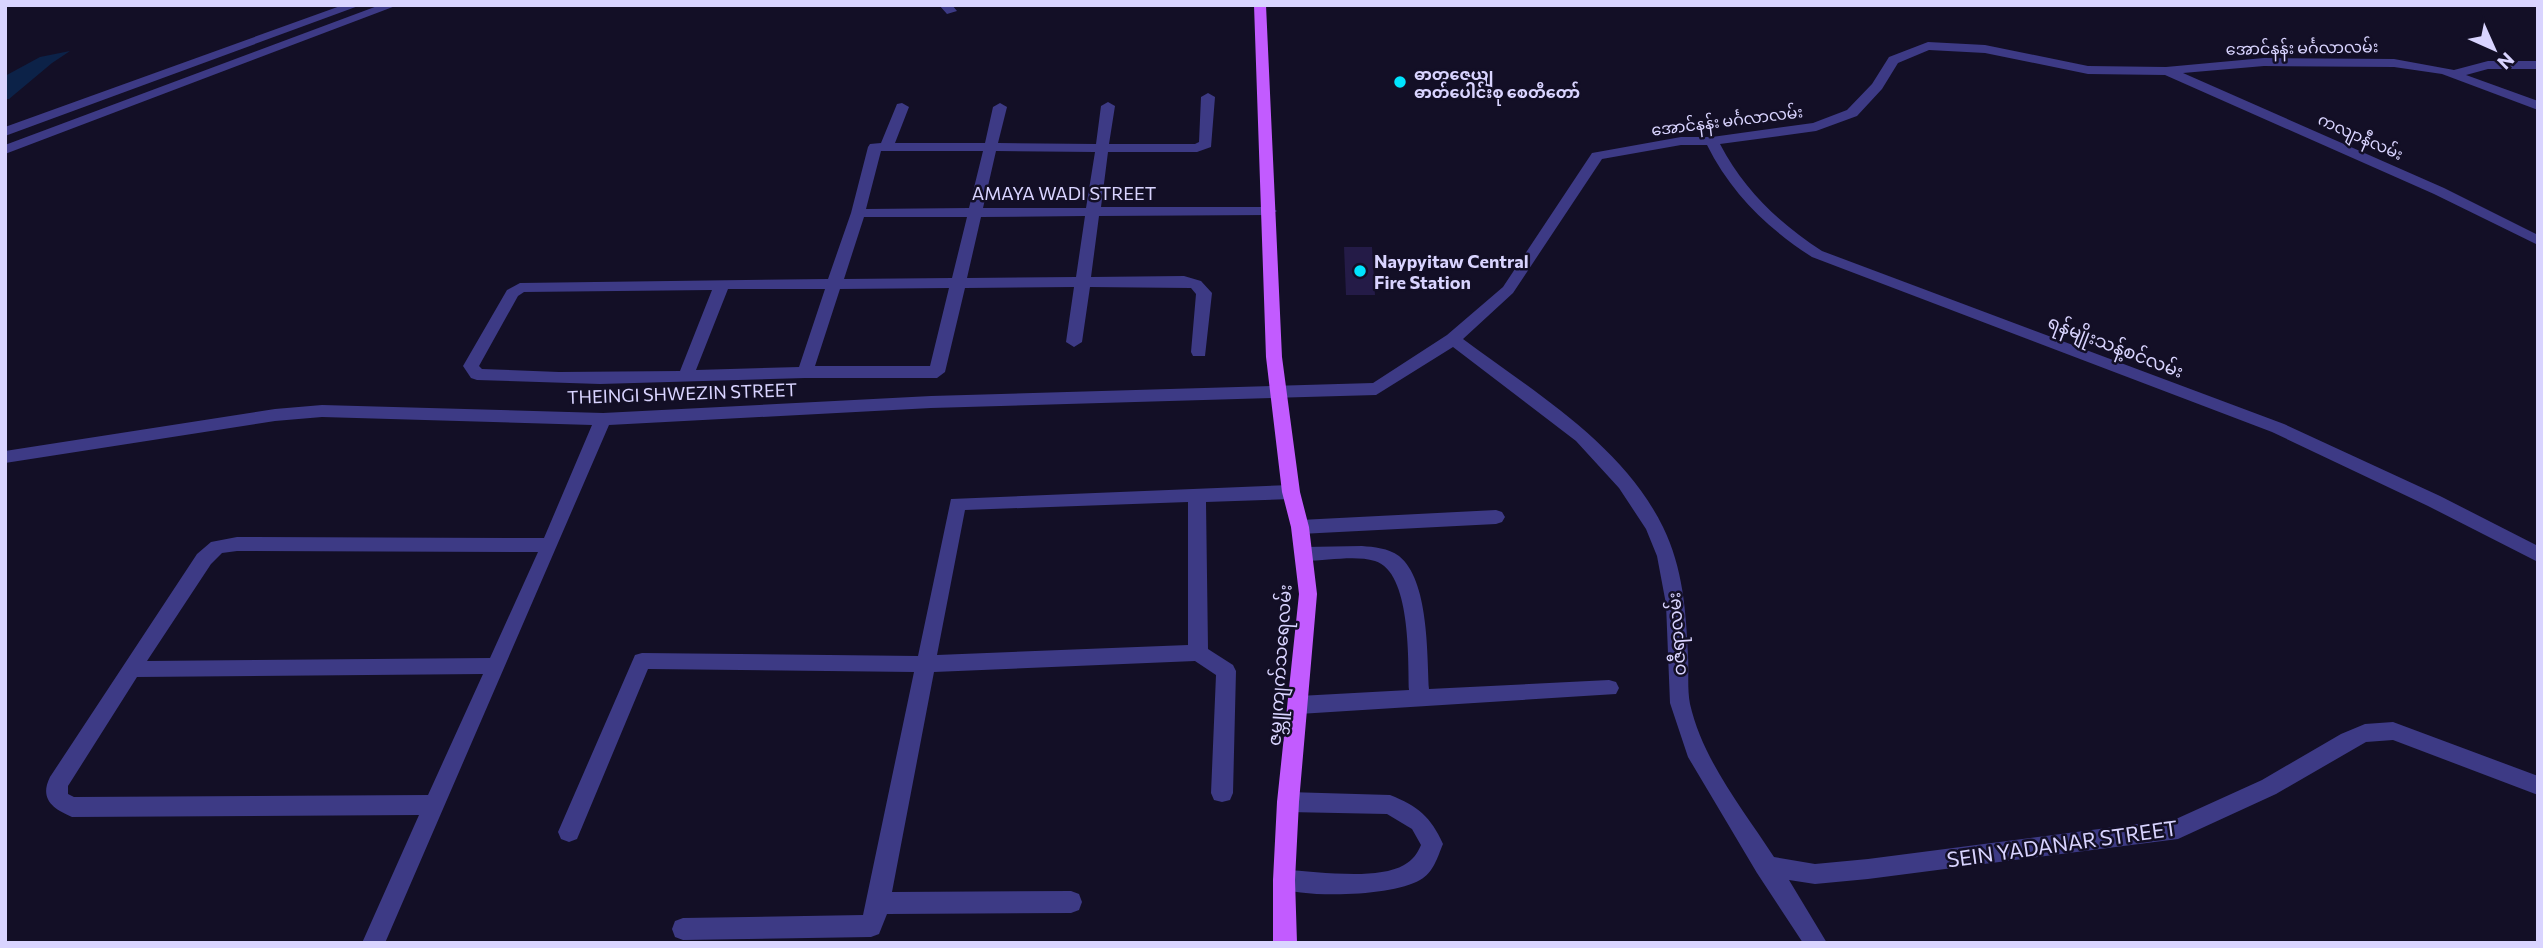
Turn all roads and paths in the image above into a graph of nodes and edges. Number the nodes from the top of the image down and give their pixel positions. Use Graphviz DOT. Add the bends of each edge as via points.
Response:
graph roads {
  1 [pos="355,5"];
  2 [pos="392,5"];
  3 [pos="1260,5"];
  4 [pos="2538,65"];
  5 [pos="2166,71"];
  6 [pos="2454,75"];
  7 [pos="1208,97"];
  8 [pos="1108,106"];
  9 [pos="2538,106"];
  10 [pos="902,107"];
  11 [pos="1000,107"];
  12 [pos="5,132"];
  13 [pos="1712,141"];
  14 [pos="886,148"];
  15 [pos="990,149"];
  16 [pos="1104,149"];
  17 [pos="5,150"];
  18 [pos="1270,211"];
  19 [pos="976,212"];
  20 [pos="858,213"];
  21 [pos="1095,213"];
  22 [pos="2538,242"];
  23 [pos="959,281"];
  24 [pos="1084,281"];
  25 [pos="833,282"];
  26 [pos="722,284"];
  27 [pos="1453,339"];
  28 [pos="1074,342"];
  29 [pos="1199,352"];
  30 [pos="804,372"];
  31 [pos="937,372"];
  32 [pos="686,376"];
  33 [pos="1278,392"];
  34 [pos="931,402"];
  35 [pos="603,419"];
  36 [pos="5,457"];
  37 [pos="1291,492"];
  38 [pos="1197,496"];
  39 [pos="1496,517"];
  40 [pos="1300,527"];
  41 [pos="550,545"];
  42 [pos="1305,554"];
  43 [pos="2538,555"];
  44 [pos="1198,653"];
  45 [pos="925,664"];
  46 [pos="495,666"];
  47 [pos="131,669"];
  48 [pos="1609,688"];
  49 [pos="1419,698"];
  50 [pos="1299,705"];
  51 [pos="2538,786"];
  52 [pos="1222,793"];
  53 [pos="1288,802"];
  54 [pos="433,805"];
  55 [pos="569,832"];
  56 [pos="1765,866"];
  57 [pos="1284,880"];
  58 [pos="1071,902"];
  59 [pos="879,903"];
  60 [pos="683,929"];
  61 [pos="373,943"];
  62 [pos="1285,943"];
  63 [pos="1816,943"];
  1 -- 12 [label="street"];
  2 -- 17 [label="street"];
  3 -- 18 [label="main road, ဇမ္ဘူကျက်သရေလမ်း"];
  4 -- 6 [label="street" via="2488,65"];
  5 -- 6 [label="street, အောင်နန်း မင်္ဂလာလမ်း" via="2264,62 2381,63"];
  5 -- 13 [label="street, အောင်နန်း မင်္ဂလာလမ်း" via="2088,71 1985,49 1928,46 1893,60 1852,113 1816,127"];
  5 -- 22 [label="street, ကလျာနီလမ်း" via="2439,191"];
  6 -- 9 [label="street, အောင်နန်း မင်္ဂလာလမ်း"];
  7 -- 16 [label="street" via="1206,144"];
  8 -- 16 [label="street"];
  10 -- 14 [label="street"];
  11 -- 15 [label="street"];
  13 -- 27 [label="street, အောင်နန်း မင်္ဂလာလမ်း" via="1681,141 1597,156 1508,290"];
  13 -- 43 [label="street, ရန်မျိုးသန့်စင်လမ်း" via="1723,166 1760,210 1817,254 2278,428"];
  14 -- 15 [label="street"];
  14 -- 20 [label="street" via="875,147"];
  15 -- 16 [label="street"];
  15 -- 19 [label="street"];
  16 -- 21 [label="street"];
  18 -- 21 [label="street, AMAYA WADI STREET"];
  18 -- 33 [label="main road, ဇမ္ဘူကျက်သရေလမ်း"];
  19 -- 20 [label="street, AMAYA WADI STREET"];
  19 -- 21 [label="street, AMAYA WADI STREET"];
  19 -- 23 [label="street"];
  20 -- 25 [label="street"];
  21 -- 24 [label="street"];
  23 -- 24 [label="street"];
  23 -- 25 [label="street"];
  23 -- 31 [label="street"];
  24 -- 28 [label="street"];
  24 -- 29 [label="street" via="1196,284 1204,293"];
  25 -- 26 [label="street"];
  25 -- 30 [label="street"];
  26 -- 32 [label="street"];
  26 -- 32 [label="street" via="520,288 512,293 471,366 477,374 509,377"];
  27 -- 33 [label="street, အောင်နန်း မင်္ဂလာလမ်း" via="1376,389"];
  27 -- 56 [label="street, ဝဇီရာလမ်း" via="1582,437 1625,483 1654,527 1666,556 1676,604 1681,703 1698,757"];
  30 -- 31 [label="street"];
  30 -- 32 [label="street"];
  31 -- 34 [label="street"];
  33 -- 34 [label="street, THEINGI SHWEZIN STREET"];
  33 -- 37 [label="main road, ဇမ္ဘူကျက်သရေလမ်း"];
  34 -- 35 [label="street, THEINGI SHWEZIN STREET"];
  35 -- 36 [label="street, THEINGI SHWEZIN STREET" via="322,411"];
  35 -- 41 [label="street"];
  37 -- 38 [label="street"];
  37 -- 40 [label="main road, ဇမ္ဘူကျက်သရေလမ်း"];
  38 -- 44 [label="street"];
  38 -- 45 [label="street" via="957,504"];
  39 -- 40 [label="street"];
  40 -- 42 [label="main road, ဇမ္ဘူကျက်သရေလမ်း"];
  41 -- 46 [label="street"];
  41 -- 47 [label="street" via="217,547 204,559"];
  42 -- 49 [label="street" via="1381,555 1395,562 1413,604"];
  42 -- 50 [label="main road, ဇမ္ဘူကျက်သရေလမ်း" via="1308,594"];
  44 -- 45 [label="street"];
  44 -- 52 [label="street" via="1226,671"];
  45 -- 55 [label="street" via="642,661"];
  45 -- 59 [label="street"];
  46 -- 47 [label="street"];
  46 -- 54 [label="street"];
  47 -- 54 [label="street" via="57,784 57,799 72,807"];
  48 -- 49 [label="street"];
  49 -- 50 [label="street"];
  50 -- 53 [label="main road, ဇမ္ဘူကျက်သရေလမ်း"];
  51 -- 56 [label="street, SEIN YADANAR STREET" via="2393,731 2365,733 2269,787 2178,829 1815,874"];
  53 -- 57 [label="main road, ဇမ္ဘူကျက်သရေလမ်း"];
  53 -- 57 [label="street" via="1390,805 1420,822 1432,844 1423,864 1404,877 1386,881"];
  54 -- 61 [label="street"];
  56 -- 63 [label="street, ဝဇီရာလမ်း"];
  57 -- 62 [label="main road, ဇမ္ဘူကျက်သရေလမ်း"];
  58 -- 59 [label="street"];
  59 -- 60 [label="street" via="871,926"];
}
